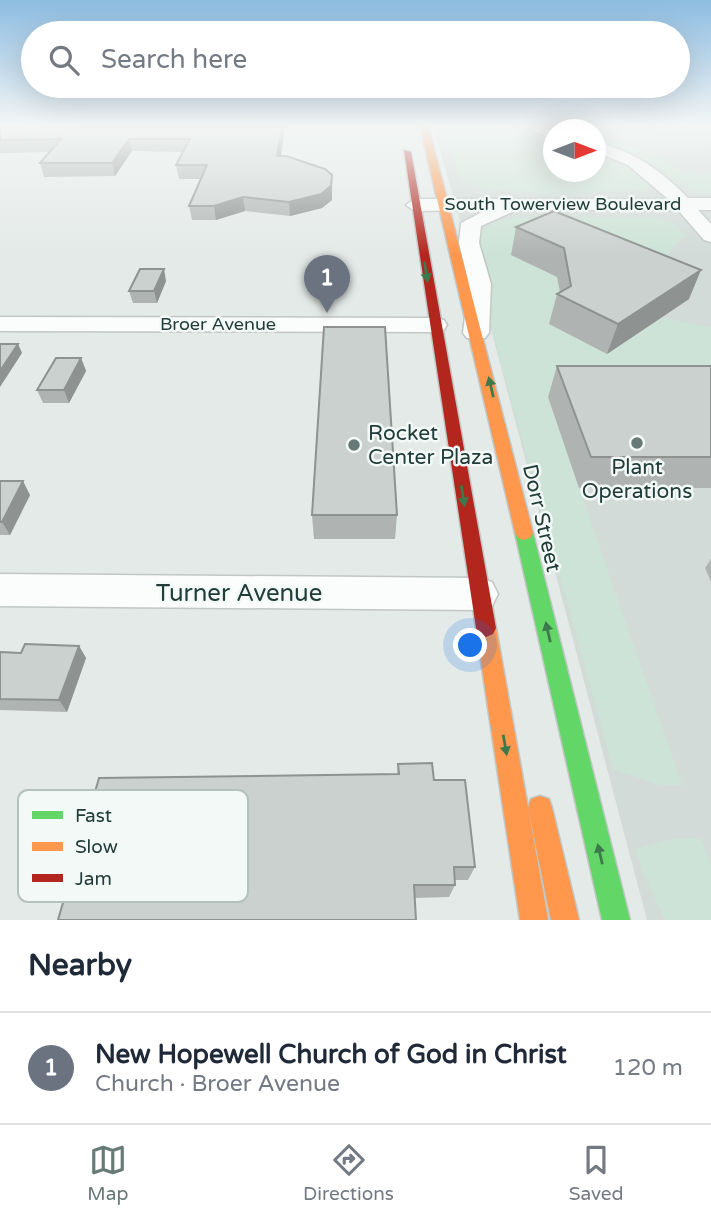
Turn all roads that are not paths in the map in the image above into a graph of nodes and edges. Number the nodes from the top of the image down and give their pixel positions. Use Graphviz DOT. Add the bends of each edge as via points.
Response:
graph roads {
  1 [pos="409,169"];
  2 [pos="435,169"];
  3 [pos="648,169"];
  4 [pos="438,179"];
  5 [pos="443,204"];
  6 [pos="524,204"];
  7 [pos="684,204"];
  8 [pos="711,204"];
  9 [pos="415,205"];
  10 [pos="711,236"];
  11 [pos="0,324"];
  12 [pos="435,325"];
  13 [pos="476,333"];
  14 [pos="0,590"];
  15 [pos="479,594"];
  16 [pos="521,741"];
  17 [pos="536,794"];
  18 [pos="534,920"];
  19 [pos="565,920"];
  20 [pos="616,920"];
  1 -- 9 [label="main road"];
  2 -- 4 [label="main road, Dorr Street"];
  3 -- 7 [label="street"];
  4 -- 5 [label="main road, Dorr Street"];
  4 -- 6 [label="street" via="466,192"];
  5 -- 6 [label="street, South Towerview Boulevard"];
  5 -- 9 [label="street, South Towerview Boulevard"];
  5 -- 13 [label="main road, Dorr Street"];
  6 -- 7 [label="street, South Towerview Boulevard"];
  6 -- 13 [label="street" via="471,223 469,243 480,284"];
  7 -- 8 [label="street, South Towerview Boulevard"];
  7 -- 10 [label="street"];
  9 -- 12 [label="main road, one-way"];
  11 -- 12 [label="street, Broer Avenue"];
  12 -- 15 [label="main road, one-way"];
  20 -- 13 [label="main road, Dorr Street, one-way"];
  14 -- 15 [label="street, Turner Avenue"];
  15 -- 16 [label="main road"];
  15 -- 18 [label="main road, one-way"];
  17 -- 19 [label="main road"];
}
